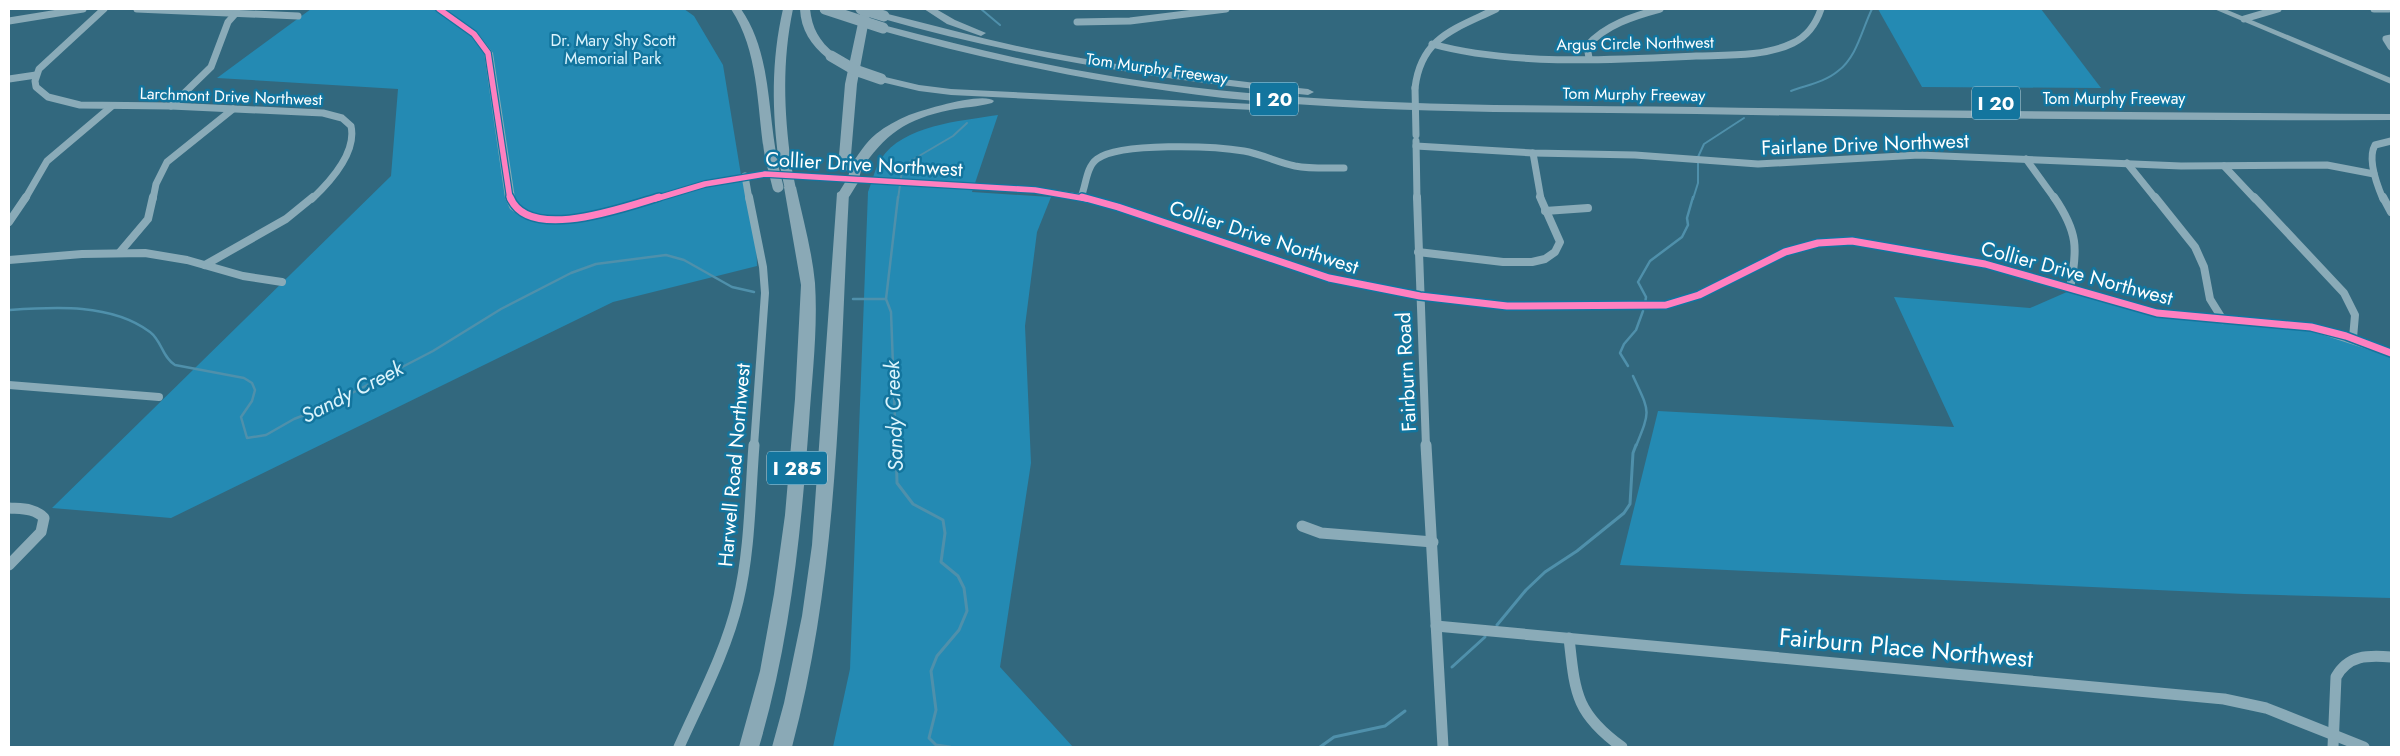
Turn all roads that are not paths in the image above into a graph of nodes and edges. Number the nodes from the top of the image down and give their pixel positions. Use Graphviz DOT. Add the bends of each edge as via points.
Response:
graph roads {
  1 [pos="83,9"];
  2 [pos="104,9"];
  3 [pos="137,9"];
  4 [pos="439,9"];
  5 [pos="736,9"];
  6 [pos="788,9"];
  7 [pos="805,9"];
  8 [pos="825,9"];
  9 [pos="847,9"];
  10 [pos="929,9"];
  11 [pos="1226,9"];
  12 [pos="1496,9"];
  13 [pos="1660,9"];
  14 [pos="1821,9"];
  15 [pos="2218,9"];
  16 [pos="2278,9"];
  17 [pos="2374,9"];
  18 [pos="864,10"];
  19 [pos="2389,10"];
  20 [pos="236,14"];
  21 [pos="298,16"];
  22 [pos="2244,19"];
  23 [pos="9,21"];
  24 [pos="883,22"];
  25 [pos="1076,22"];
  26 [pos="2391,38"];
  27 [pos="1432,44"];
  28 [pos="2391,47"];
  29 [pos="1589,58"];
  30 [pos="36,74"];
  31 [pos="1182,77"];
  32 [pos="9,80"];
  33 [pos="2391,81"];
  34 [pos="1350,95"];
  35 [pos="1082,99"];
  36 [pos="112,106"];
  37 [pos="171,106"];
  38 [pos="2391,107"];
  39 [pos="233,109"];
  40 [pos="1672,111"];
  41 [pos="2391,117"];
  42 [pos="2391,141"];
  43 [pos="1416,146"];
  44 [pos="1532,153"];
  45 [pos="2026,159"];
  46 [pos="2127,164"];
  47 [pos="2224,166"];
  48 [pos="850,168"];
  49 [pos="1344,168"];
  50 [pos="2374,174"];
  51 [pos="745,176"];
  52 [pos="784,187"];
  53 [pos="2380,194"];
  54 [pos="2391,194"];
  55 [pos="1081,197"];
  56 [pos="1588,208"];
  57 [pos="1544,211"];
  58 [pos="2391,212"];
  59 [pos="9,222"];
  60 [pos="120,252"];
  61 [pos="1418,252"];
  62 [pos="9,260"];
  63 [pos="205,265"];
  64 [pos="282,282"];
  65 [pos="2070,288"];
  66 [pos="1420,296"];
  67 [pos="2223,320"];
  68 [pos="2353,338"];
  69 [pos="2391,354"];
  70 [pos="9,385"];
  71 [pos="160,397"];
  72 [pos="9,508"];
  73 [pos="1302,526"];
  74 [pos="1433,542"];
  75 [pos="20,555"];
  76 [pos="9,565"];
  77 [pos="1436,626"];
  78 [pos="1569,638"];
  79 [pos="2391,657"];
  80 [pos="2333,735"];
  81 [pos="679,747"];
  82 [pos="749,747"];
  83 [pos="782,747"];
  84 [pos="1443,747"];
  85 [pos="1622,747"];
  86 [pos="2333,747"];
  87 [pos="2364,747"];
  1 -- 23 [label="street"];
  2 -- 30 [label="street"];
  3 -- 20 [label="street"];
  4 -- 51 [label="main road, Collier Drive Northwest" via="474,34 488,53 510,198 514,207 527,216 549,221 589,217"];
  5 -- 52 [label="highway, bridge" via="753,37 772,163"];
  6 -- 52 [label="highway, I 285, bridge" via="782,32 778,84"];
  7 -- 35 [label="highway, bridge" via="812,37 831,56 881,79 951,92"];
  8 -- 24 [label="highway, I 20, bridge"];
  9 -- 24 [label="highway, I 20"];
  10 -- 31 [label="highway" via="965,28 1031,48"];
  11 -- 25 [label="street" via="1130,21"];
  12 -- 27 [label="street, Fairburn Road"];
  13 -- 29 [label="street" via="1631,17 1596,37 1587,46"];
  14 -- 29 [label="street, Argus Circle Northwest" via="1808,33 1787,46 1766,51 1665,58"];
  15 -- 22 [label="main road"];
  16 -- 22 [label="street"];
  17 -- 19 [label="street"];
  18 -- 24 [label="highway, bridge"];
  18 -- 48 [label="highway" via="851,84"];
  20 -- 21 [label="street"];
  20 -- 37 [label="street" via="228,22 211,68"];
  22 -- 33 [label="main road"];
  24 -- 31 [label="highway" via="1044,56"];
  24 -- 34 [label="highway, Tom Murphy Freeway / I 20" via="1108,72 1232,87"];
  24 -- 40 [label="highway, Tom Murphy Freeway / I 20" via="966,51 1046,68 1236,95 1394,106"];
  26 -- 28 [label="street" via="2386,39"];
  27 -- 29 [label="street, Argus Circle Northwest" via="1488,56"];
  27 -- 43 [label="street, Fairburn Road, bridge" via="1417,65"];
  30 -- 32 [label="street"];
  30 -- 36 [label="street, Larchmont Drive Northwest" via="36,87 48,97 80,105"];
  31 -- 34 [label="highway"];
  34 -- 38 [label="highway, Tom Murphy Freeway / I 20" via="1467,99"];
  35 -- 40 [label="highway" via="1407,112"];
  35 -- 48 [label="highway" via="994,101 934,110 882,135"];
  36 -- 37 [label="street, Larchmont Drive Northwest"];
  36 -- 59 [label="street" via="48,161 34,180 18,213"];
  37 -- 39 [label="street, Larchmont Drive Northwest"];
  39 -- 60 [label="street" via="168,162 156,184 148,219"];
  39 -- 63 [label="street, Larchmont Drive Northwest" via="332,114 348,122 353,132 352,140 331,179 301,207"];
  40 -- 41 [label="highway, Tom Murphy Freeway / I 20"];
  42 -- 50 [label="street" via="2376,145 2372,150"];
  43 -- 44 [label="street, Fairlane Drive Northwest"];
  43 -- 61 [label="street, Fairburn Road"];
  44 -- 45 [label="street, Fairlane Drive Northwest" via="1636,154 1758,164 1919,155"];
  44 -- 57 [label="street"];
  45 -- 46 [label="street, Fairlane Drive Northwest"];
  45 -- 65 [label="street" via="2061,208 2072,230 2076,256"];
  46 -- 47 [label="street, Fairlane Drive Northwest"];
  46 -- 67 [label="street" via="2195,247 2204,267 2210,299"];
  47 -- 50 [label="street, Fairlane Drive Northwest" via="2327,165"];
  47 -- 68 [label="street" via="2344,293 2355,315"];
  48 -- 83 [label="highway, I 285, bridge" via="853,180 844,194 821,544 812,616"];
  49 -- 55 [label="street" via="1295,166 1236,150 1126,148 1095,161"];
  50 -- 53 [label="street"];
  51 -- 55 [label="main road, Collier Drive Northwest" via="783,174 948,184 1036,190"];
  51 -- 81 [label="street, Harwell Road Northwest" via="765,293 746,560 738,602 724,646"];
  52 -- 82 [label="highway, I 285" via="795,204 806,265 808,318 793,518 776,636"];
  53 -- 54 [label="street"];
  53 -- 58 [label="street"];
  55 -- 66 [label="main road, Collier Drive Northwest" via="1311,274"];
  56 -- 57 [label="street"];
  57 -- 61 [label="street" via="1560,242 1555,253 1542,260 1518,263"];
  60 -- 62 [label="street"];
  60 -- 63 [label="street" via="167,256"];
  61 -- 66 [label="street, Fairburn Road"];
  63 -- 64 [label="street" via="243,276"];
  65 -- 66 [label="main road, Collier Drive Northwest" via="1985,264 1839,240 1785,252 1699,295 1666,305 1507,306"];
  65 -- 67 [label="main road, Collier Drive Northwest" via="2157,314"];
  66 -- 74 [label="street, Fairburn Road"];
  67 -- 68 [label="main road, Collier Drive Northwest" via="2300,325"];
  68 -- 69 [label="main road, Collier Drive Northwest"];
  70 -- 71 [label="street"];
  72 -- 75 [label="street" via="34,511 45,518 42,532"];
  73 -- 74 [label="street" via="1322,533"];
  74 -- 77 [label="street, Fairburn Road"];
  75 -- 76 [label="street"];
  77 -- 78 [label="street, Fairburn Place Northwest"];
  77 -- 84 [label="street, Fairburn Road"];
  78 -- 80 [label="street, Fairburn Place Northwest" via="2224,699 2266,708"];
  78 -- 85 [label="street" via="1580,706 1588,719"];
  79 -- 80 [label="street" via="2361,657 2349,660 2340,668 2336,677"];
  80 -- 86 [label="street"];
  80 -- 87 [label="street, Fairburn Place Northwest"];
}
